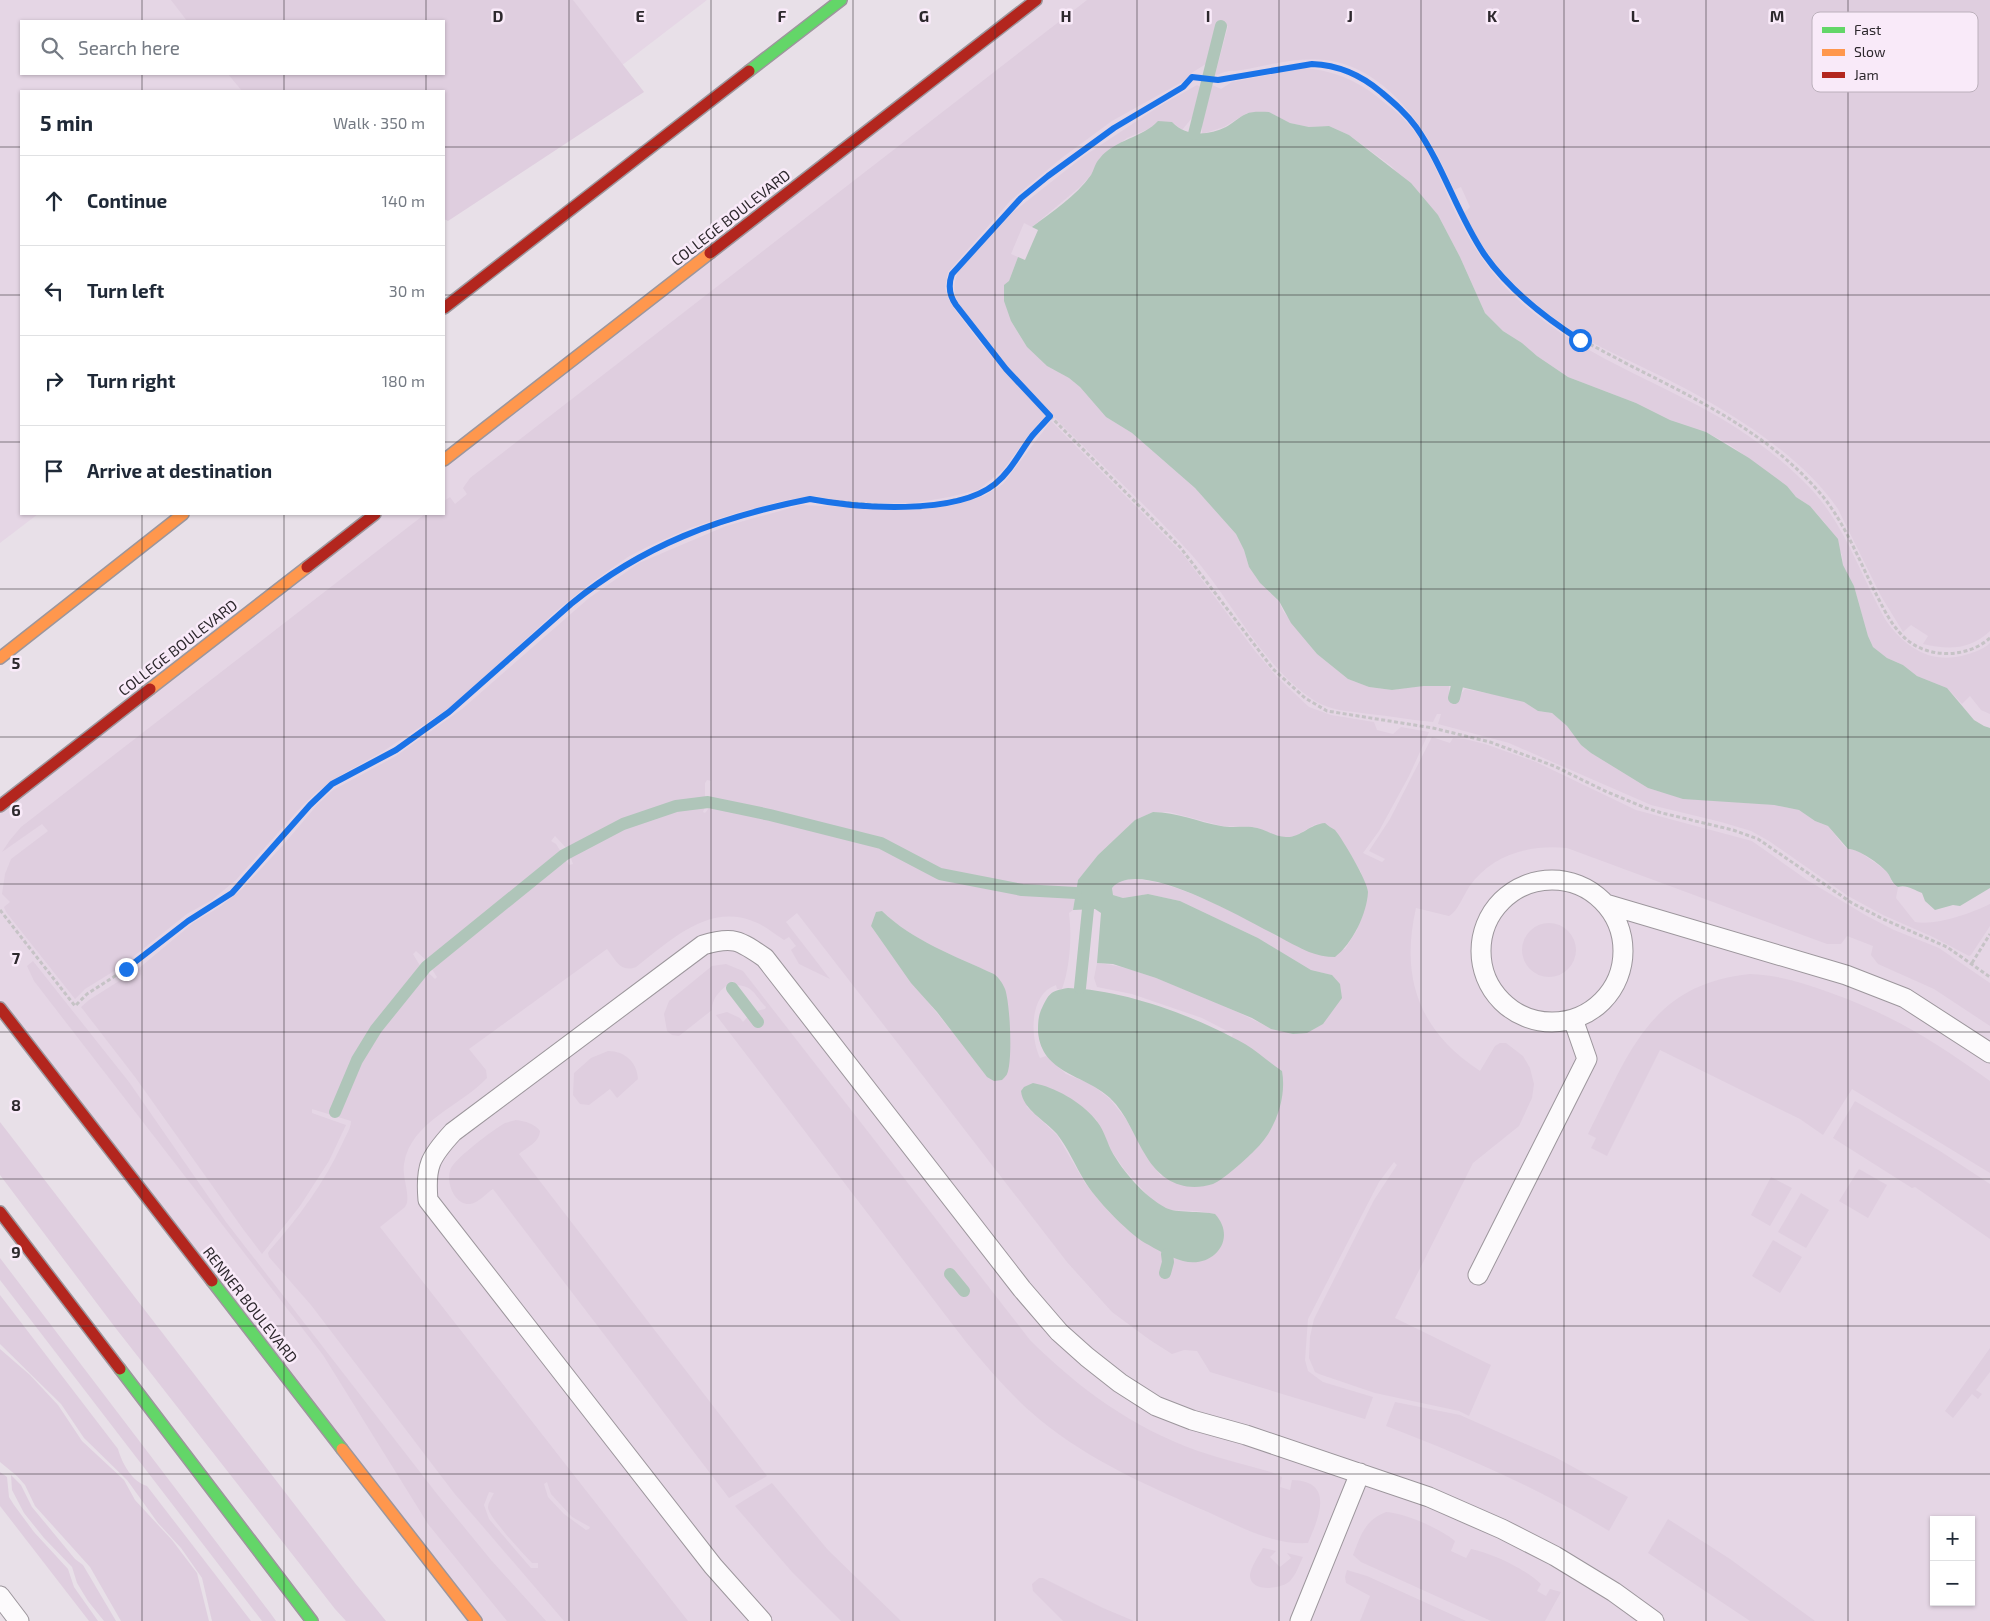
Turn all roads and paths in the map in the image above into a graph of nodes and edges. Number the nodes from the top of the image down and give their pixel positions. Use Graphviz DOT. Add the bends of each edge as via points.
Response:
graph roads {
  1 [pos="840,0"];
  2 [pos="1036,0"];
  3 [pos="445,307"];
  4 [pos="1050,416"];
  5 [pos="445,459"];
  6 [pos="182,515"];
  7 [pos="374,515"];
  8 [pos="1990,638"];
  9 [pos="0,658"];
  10 [pos="0,806"];
  11 [pos="1606,904"];
  12 [pos="0,910"];
  13 [pos="1990,934"];
  14 [pos="1972,963"];
  15 [pos="1990,977"];
  16 [pos="0,1008"];
  17 [pos="1573,1019"];
  18 [pos="1990,1053"];
  19 [pos="0,1212"];
  20 [pos="1478,1275"];
  21 [pos="1360,1473"];
  22 [pos="0,1596"];
  23 [pos="19,1621"];
  24 [pos="312,1621"];
  25 [pos="476,1621"];
  26 [pos="762,1621"];
  27 [pos="1300,1621"];
  28 [pos="1654,1621"];
  1 -- 3 [label="main road"];
  2 -- 5 [label="main road, COLLEGE BOULEVARD"];
  4 -- 8 [label="path" via="1006,369 952,300 949,284 956,268 1021,198 1048,176 1114,128 1183,87 1192,77 1218,80 1312,64 1333,66 1367,82 1415,126 1477,244 1522,297 1580,340 1700,402 1746,430 1818,491 1840,520 1885,610 1905,637 1937,653 1967,650"];
  4 -- 12 [label="path" via="1002,478 976,495 938,504 900,507 810,499 700,530 632,560 578,599 442,718 396,750 332,784 232,893 188,921 75,1006"];
  4 -- 14 [label="path" via="1180,547 1265,659 1313,704 1335,713 1433,728 1490,742 1554,766 1646,808 1746,834 1765,843 1869,913 1947,947"];
  6 -- 9 [label="main road"];
  7 -- 10 [label="main road, COLLEGE BOULEVARD"];
  11 -- 17 [label="lane" via="1618,923 1624,945 1622,968 1612,990 1595,1008"];
  11 -- 17 [label="lane" via="1589,889 1568,881 1545,879 1523,885 1504,897 1490,915 1481,936 1480,961 1488,985 1503,1004 1524,1017 1548,1023"];
  11 -- 18 [label="lane" via="1846,975 1906,998"];
  13 -- 14 [label="path"];
  14 -- 15 [label="path"];
  16 -- 25 [label="main road, RENNER BOULEVARD"];
  17 -- 20 [label="lane" via="1587,1059"];
  19 -- 24 [label="main road"];
  21 -- 26 [label="lane" via="1156,1406 1087,1357 1058,1332 1022,1289 764,958 744,944 723,939 703,945 453,1132 436,1150 426,1180 428,1200 434,1208 713,1566"];
  21 -- 27 [label="lane"];
  21 -- 28 [label="lane" via="1429,1497 1502,1529 1555,1556"];
  22 -- 23 [label="lane"];
}
